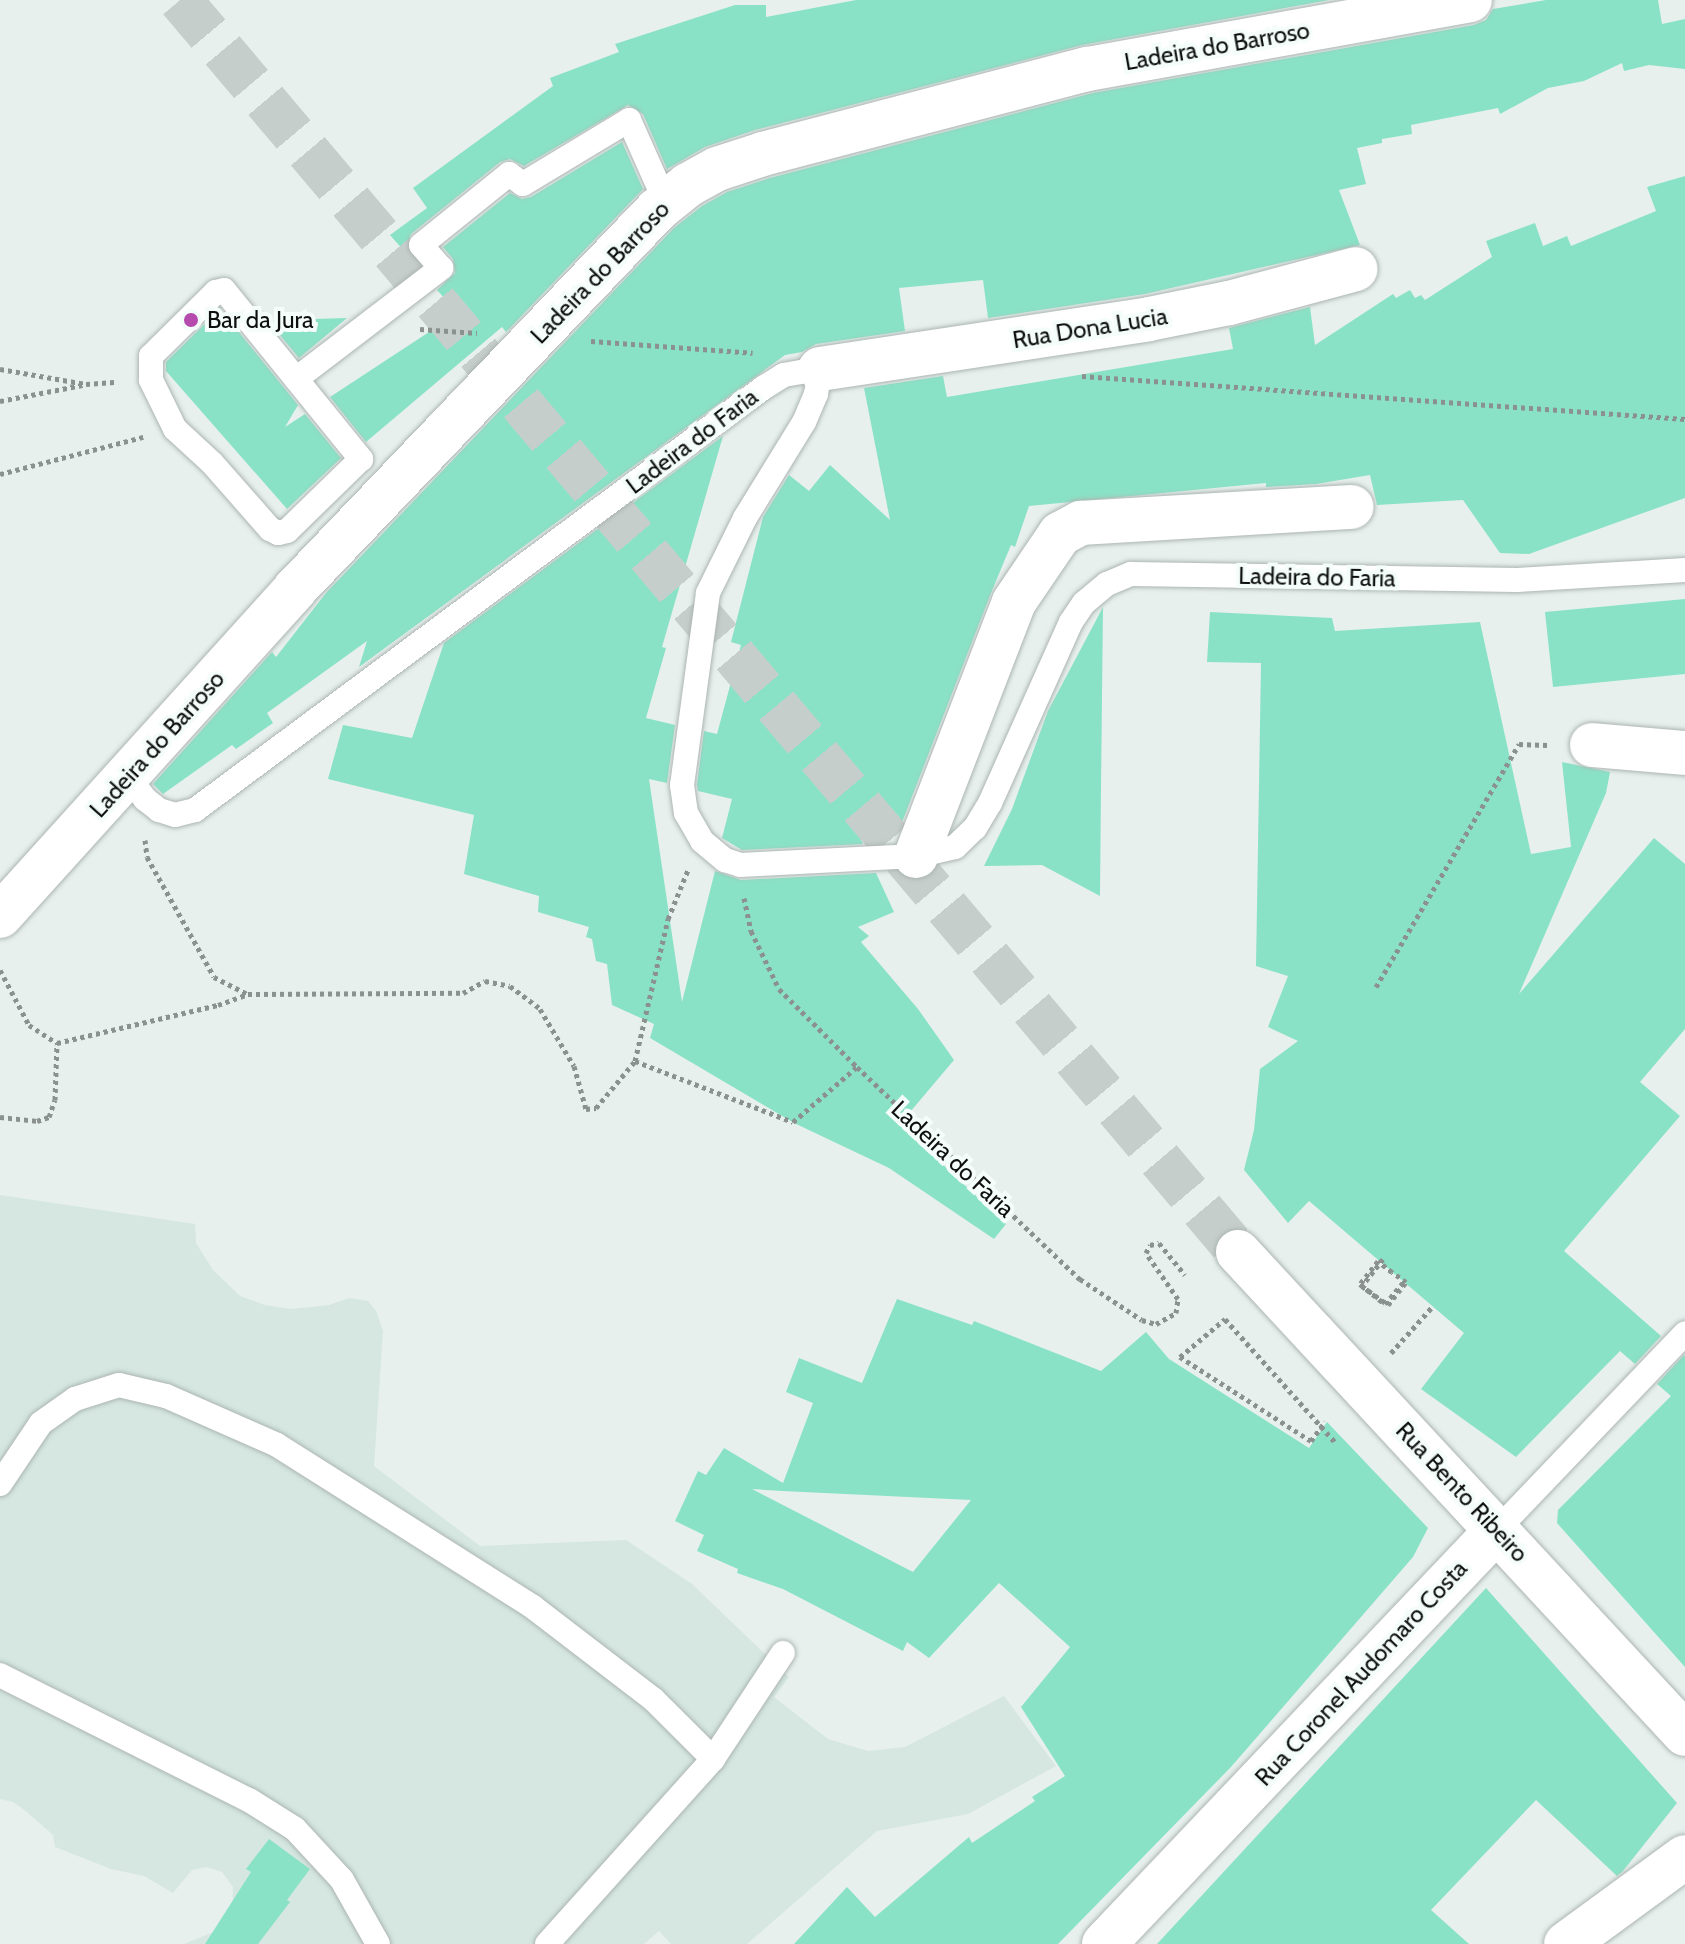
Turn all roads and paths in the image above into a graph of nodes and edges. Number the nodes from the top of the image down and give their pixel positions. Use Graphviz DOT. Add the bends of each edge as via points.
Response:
graph roads {
  1 [pos="1470,0"];
  2 [pos="666,203"];
  3 [pos="1356,269"];
  4 [pos="0,369"];
  5 [pos="820,369"];
  6 [pos="296,379"];
  7 [pos="151,380"];
  8 [pos="86,384"];
  9 [pos="0,401"];
  10 [pos="175,429"];
  11 [pos="0,474"];
  12 [pos="1352,507"];
  13 [pos="1685,570"];
  14 [pos="1592,745"];
  15 [pos="1685,753"];
  16 [pos="137,788"];
  17 [pos="702,841"];
  18 [pos="916,856"];
  19 [pos="740,865"];
  20 [pos="0,916"];
  21 [pos="0,970"];
  22 [pos="1376,987"];
  23 [pos="248,994"];
  24 [pos="57,1043"];
  25 [pos="635,1061"];
  26 [pos="857,1067"];
  27 [pos="0,1117"];
  28 [pos="1238,1252"];
  29 [pos="1383,1259"];
  30 [pos="1185,1275"];
  31 [pos="1404,1281"];
  32 [pos="1433,1306"];
  33 [pos="1685,1333"];
  34 [pos="1390,1355"];
  35 [pos="1325,1422"];
  36 [pos="1335,1442"];
  37 [pos="0,1484"];
  38 [pos="1497,1530"];
  39 [pos="783,1653"];
  40 [pos="0,1675"];
  41 [pos="1685,1734"];
  42 [pos="713,1759"];
  43 [pos="1685,1857"];
  44 [pos="378,1944"];
  45 [pos="547,1944"];
  46 [pos="1104,1944"];
  47 [pos="1566,1944"];
  1 -- 2 [label="street, Ladeira do Barroso" via="1088,69 763,154 717,169"];
  2 -- 6 [label="lane" via="629,120 523,184 509,174 421,245 441,268"];
  2 -- 16 [label="street, Ladeira do Barroso" via="295,589"];
  3 -- 5 [label="street, Rua Dona Lucia" via="1149,319"];
  4 -- 8 [label="path"];
  5 -- 16 [label="lane, Ladeira do Faria" via="784,375 763,388 195,810 175,815 159,810"];
  5 -- 17 [label="lane" via="804,422 745,518 708,593 682,785 686,813"];
  6 -- 7 [label="lane" via="220,290 151,356"];
  6 -- 10 [label="lane" via="361,459 287,531 270,529"];
  7 -- 8 [label="path"];
  7 -- 10 [label="lane"];
  8 -- 9 [label="path"];
  10 -- 11 [label="path"];
  12 -- 18 [label="street" via="1081,523 1060,534 1014,602"];
  13 -- 18 [label="lane, Ladeira do Faria" via="1517,580 1131,574 1107,584 1071,622 975,828 955,847"];
  14 -- 15 [label="street"];
  14 -- 22 [label="path" via="1519,744"];
  16 -- 20 [label="street, Ladeira do Barroso"];
  16 -- 23 [label="path" via="147,857 214,977"];
  17 -- 19 [label="lane"];
  17 -- 25 [label="path" via="668,919"];
  18 -- 19 [label="lane, Ladeira do Faria"];
  19 -- 26 [label="path, Ladeira do Faria" via="751,931 779,989"];
  21 -- 24 [label="path" via="29,1025"];
  23 -- 24 [label="path"];
  23 -- 25 [label="path" via="463,993 485,981 510,986 540,1009 574,1066 583,1108 589,1110"];
  24 -- 27 [label="path" via="55,1100 49,1117"];
  25 -- 26 [label="path" via="793,1122"];
  26 -- 30 [label="path, Ladeira do Faria" via="1080,1279 1142,1320 1156,1324 1176,1313 1178,1299 1146,1253 1150,1245 1159,1243"];
  28 -- 38 [label="street, Rua Bento Ribeiro"];
  29 -- 31 [label="path, bridge" via="1362,1286 1388,1305 1406,1282 1392,1272 1378,1261 1360,1284 1385,1304"];
  32 -- 34 [label="path"];
  33 -- 38 [label="lane, Rua Coronel Audomaro Costa"];
  35 -- 36 [label="path, bridge" via="1311,1441 1180,1357 1225,1319"];
  37 -- 42 [label="lane" via="41,1423 75,1399 119,1385 166,1396 277,1445 533,1607 653,1699"];
  38 -- 41 [label="street, Rua Bento Ribeiro"];
  38 -- 46 [label="street, Rua Coronel Audomaro Costa"];
  39 -- 42 [label="lane"];
  40 -- 44 [label="lane" via="249,1800 295,1829 342,1880"];
  42 -- 45 [label="lane"];
  43 -- 47 [label="street"];
}
